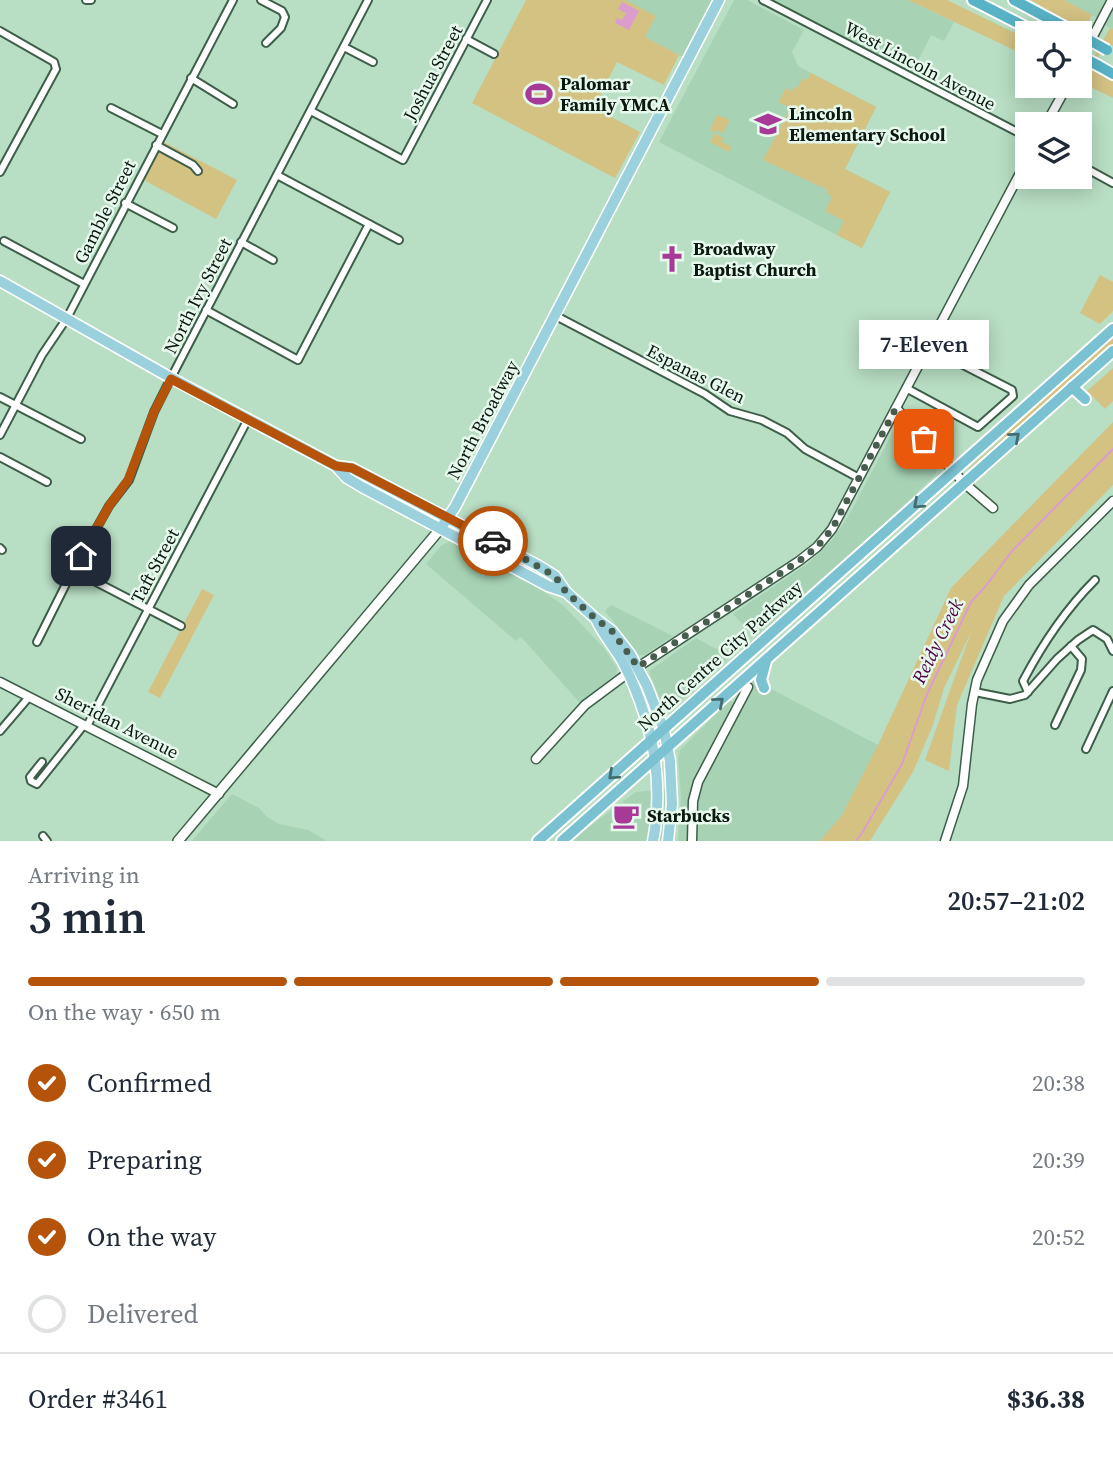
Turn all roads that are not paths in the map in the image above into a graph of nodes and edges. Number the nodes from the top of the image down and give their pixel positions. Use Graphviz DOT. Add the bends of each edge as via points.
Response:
graph roads {
  1 [pos="233,0"];
  2 [pos="261,0"];
  3 [pos="368,0"];
  4 [pos="487,0"];
  5 [pos="719,0"];
  6 [pos="763,0"];
  7 [pos="973,0"];
  8 [pos="1014,0"];
  9 [pos="1112,0"];
  10 [pos="1053,21"];
  11 [pos="1015,22"];
  12 [pos="0,31"];
  13 [pos="1092,37"];
  14 [pos="466,39"];
  15 [pos="1092,42"];
  16 [pos="266,43"];
  17 [pos="344,47"];
  18 [pos="1110,52"];
  19 [pos="495,54"];
  20 [pos="373,62"];
  21 [pos="1092,63"];
  22 [pos="1113,74"];
  23 [pos="191,78"];
  24 [pos="233,104"];
  25 [pos="111,108"];
  26 [pos="311,111"];
  27 [pos="1015,131"];
  28 [pos="162,134"];
  29 [pos="156,145"];
  30 [pos="0,172"];
  31 [pos="198,172"];
  32 [pos="1092,172"];
  33 [pos="277,175"];
  34 [pos="1015,183"];
  35 [pos="1113,183"];
  36 [pos="125,203"];
  37 [pos="369,224"];
  38 [pos="173,228"];
  39 [pos="399,240"];
  40 [pos="4,241"];
  41 [pos="241,242"];
  42 [pos="273,260"];
  43 [pos="0,281"];
  44 [pos="84,284"];
  45 [pos="206,310"];
  46 [pos="556,316"];
  47 [pos="67,318"];
  48 [pos="1113,329"];
  49 [pos="928,347"];
  50 [pos="1113,351"];
  51 [pos="171,379"];
  52 [pos="1072,387"];
  53 [pos="906,388"];
  54 [pos="0,397"];
  55 [pos="1085,399"];
  56 [pos="15,405"];
  57 [pos="896,408"];
  58 [pos="248,419"];
  59 [pos="0,435"];
  60 [pos="81,439"];
  61 [pos="0,457"];
  62 [pos="336,466"];
  63 [pos="954,472"];
  64 [pos="859,478"];
  65 [pos="47,482"];
  66 [pos="964,483"];
  67 [pos="1113,501"];
  68 [pos="993,508"];
  69 [pos="448,517"];
  70 [pos="441,528"];
  71 [pos="73,570"];
  72 [pos="1095,580"];
  73 [pos="566,592"];
  74 [pos="148,610"];
  75 [pos="596,619"];
  76 [pos="181,626"];
  77 [pos="37,642"];
  78 [pos="1071,646"];
  79 [pos="1113,651"];
  80 [pos="764,666"];
  81 [pos="638,667"];
  82 [pos="628,673"];
  83 [pos="0,682"];
  84 [pos="748,687"];
  85 [pos="764,688"];
  86 [pos="1113,691"];
  87 [pos="975,692"];
  88 [pos="1028,692"];
  89 [pos="29,697"];
  90 [pos="86,725"];
  91 [pos="1055,725"];
  92 [pos="664,730"];
  93 [pos="0,731"];
  94 [pos="652,740"];
  95 [pos="667,747"];
  96 [pos="1086,749"];
  97 [pos="536,759"];
  98 [pos="655,759"];
  99 [pos="42,762"];
  100 [pos="219,794"];
  101 [pos="178,841"];
  102 [pos="538,841"];
  103 [pos="562,841"];
  104 [pos="653,841"];
  105 [pos="668,841"];
  106 [pos="692,841"];
  107 [pos="944,841"];
  1 -- 23 [label="street, Gamble Street"];
  2 -- 16 [label="street" via="285,17"];
  3 -- 17 [label="street, North Ivy Street"];
  4 -- 14 [label="street, Joshua Street"];
  5 -- 46 [label="main road, North Broadway"];
  6 -- 27 [label="street, West Lincoln Avenue"];
  7 -- 11 [label="highway"];
  8 -- 10 [label="highway"];
  9 -- 13 [label="street"];
  12 -- 30 [label="street" via="54,62 56,69"];
  14 -- 19 [label="street"];
  14 -- 26 [label="street, Joshua Street" via="403,160"];
  15 -- 18 [label="highway, bridge"];
  17 -- 20 [label="street"];
  17 -- 26 [label="street, North Ivy Street"];
  21 -- 22 [label="highway, bridge"];
  23 -- 24 [label="street"];
  23 -- 28 [label="street, Gamble Street"];
  25 -- 28 [label="street"];
  26 -- 33 [label="street, North Ivy Street"];
  28 -- 29 [label="street, Gamble Street"];
  29 -- 31 [label="street" via="193,164"];
  29 -- 36 [label="street, Gamble Street"];
  32 -- 35 [label="street"];
  33 -- 37 [label="street"];
  33 -- 41 [label="street, North Ivy Street"];
  34 -- 49 [label="street"];
  36 -- 38 [label="street"];
  36 -- 44 [label="street, Gamble Street"];
  37 -- 39 [label="street"];
  37 -- 45 [label="street" via="298,360"];
  40 -- 44 [label="street"];
  41 -- 42 [label="street"];
  41 -- 45 [label="street, North Ivy Street"];
  43 -- 47 [label="main road"];
  44 -- 47 [label="street, Gamble Street"];
  45 -- 51 [label="street, North Ivy Street"];
  46 -- 64 [label="street, Espanas Glen" via="730,411 787,433 805,449"];
  46 -- 69 [label="main road, North Broadway"];
  47 -- 51 [label="main road"];
  47 -- 56 [label="street, Gamble Street"];
  48 -- 63 [label="highway, North Centre City Parkway"];
  49 -- 53 [label="street"];
  49 -- 53 [label="street" via="1012,390 1013,396 978,427"];
  50 -- 52 [label="highway, North Centre City Parkway"];
  51 -- 58 [label="main road"];
  51 -- 71 [label="street, North Ivy Street" via="128,480"];
  52 -- 55 [label="highway"];
  66 -- 52 [label="highway, North Centre City Parkway, one-way"];
  53 -- 57 [label="street"];
  54 -- 56 [label="street"];
  56 -- 59 [label="street, Gamble Street"];
  56 -- 60 [label="street"];
  57 -- 63 [label="street"];
  57 -- 64 [label="street"];
  58 -- 62 [label="main road"];
  58 -- 74 [label="street, Taft Street"];
  61 -- 65 [label="street"];
  62 -- 69 [label="main road" via="352,468"];
  62 -- 70 [label="main road" via="347,478"];
  63 -- 66 [label="street"];
  63 -- 92 [label="highway, North Centre City Parkway, one-way"];
  64 -- 81 [label="street" via="817,547"];
  66 -- 68 [label="street"];
  66 -- 80 [label="highway, North Centre City Parkway"];
  67 -- 87 [label="street" via="1016,602 1003,621"];
  69 -- 70 [label="main road, North Broadway"];
  69 -- 73 [label="main road" via="555,576"];
  70 -- 73 [label="main road"];
  70 -- 100 [label="main road, North Broadway"];
  71 -- 74 [label="street"];
  71 -- 77 [label="street, North Ivy Street"];
  72 -- 88 [label="street" via="1052,629 1023,681"];
  73 -- 75 [label="main road"];
  74 -- 76 [label="street"];
  74 -- 90 [label="street, Taft Street"];
  75 -- 81 [label="main road" via="612,631"];
  75 -- 82 [label="main road"];
  78 -- 79 [label="street" via="1093,630 1107,639"];
  78 -- 88 [label="street"];
  78 -- 91 [label="street" via="1082,659 1081,670"];
  80 -- 84 [label="highway"];
  80 -- 85 [label="highway"];
  95 -- 80 [label="highway, North Centre City Parkway, one-way"];
  81 -- 92 [label="main road"];
  82 -- 94 [label="main road"];
  82 -- 97 [label="street" via="586,704"];
  83 -- 89 [label="street, Sheridan Avenue"];
  84 -- 106 [label="street" via="698,782"];
  86 -- 96 [label="street"];
  87 -- 88 [label="street" via="1010,699"];
  87 -- 107 [label="street" via="963,786"];
  89 -- 90 [label="street, Sheridan Avenue"];
  89 -- 93 [label="street"];
  90 -- 99 [label="street, Taft Street" via="37,784 30,777"];
  90 -- 100 [label="street, Sheridan Avenue"];
  92 -- 94 [label="highway, North Centre City Parkway"];
  92 -- 95 [label="main road"];
  94 -- 98 [label="main road"];
  94 -- 102 [label="highway, North Centre City Parkway, one-way"];
  95 -- 98 [label="highway, North Centre City Parkway"];
  95 -- 105 [label="main road" via="672,792"];
  98 -- 103 [label="highway, North Centre City Parkway"];
  98 -- 104 [label="main road"];
  100 -- 101 [label="main road, North Broadway"];
}
